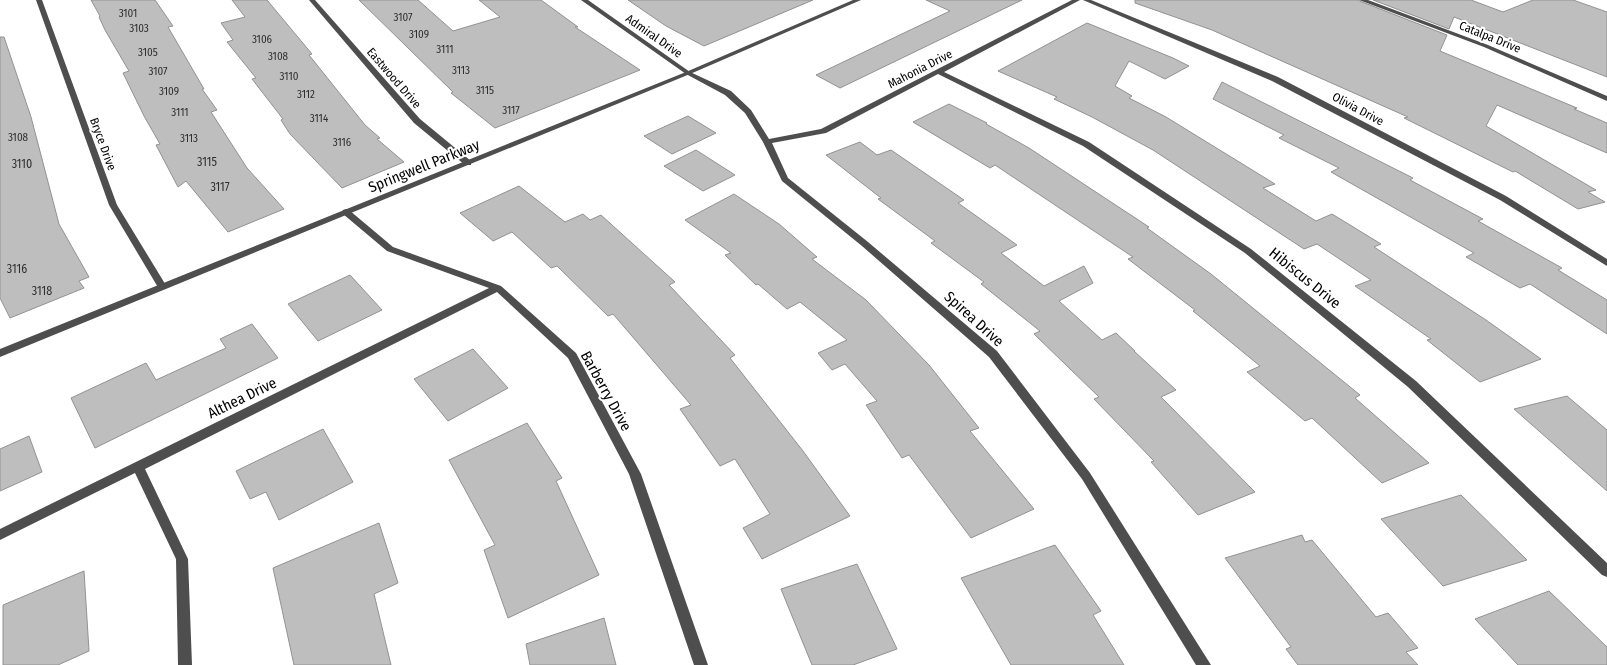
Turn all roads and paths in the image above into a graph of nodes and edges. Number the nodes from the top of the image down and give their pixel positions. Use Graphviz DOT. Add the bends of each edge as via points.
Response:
graph roads {
  1 [pos="39,0"];
  2 [pos="312,0"];
  3 [pos="584,0"];
  4 [pos="857,0"];
  5 [pos="1077,0"];
  6 [pos="1086,0"];
  7 [pos="1362,0"];
  8 [pos="939,72"];
  9 [pos="688,73"];
  10 [pos="1607,99"];
  11 [pos="767,142"];
  12 [pos="468,163"];
  13 [pos="346,212"];
  14 [pos="1607,264"];
  15 [pos="162,287"];
  16 [pos="498,288"];
  17 [pos="0,354"];
  18 [pos="138,467"];
  19 [pos="0,536"];
  20 [pos="1607,571"];
  21 [pos="185,665"];
  22 [pos="701,665"];
  23 [pos="1204,665"];
  1 -- 15 [label="street, Bryce Drive" via="113,205"];
  2 -- 12 [label="street, Eastwood Drive" via="417,121"];
  3 -- 9 [label="street, Admiral Drive"];
  4 -- 9 [label="street, Springwell Parkway"];
  5 -- 8 [label="street, Mahonia Drive"];
  6 -- 14 [label="street, Olivia Drive" via="1275,79 1502,198"];
  7 -- 10 [label="street, Catalpa Drive" via="1486,46"];
  8 -- 11 [label="street, Mahonia Drive" via="823,130"];
  8 -- 20 [label="street, Hibiscus Drive" via="1086,144 1248,251 1412,384"];
  9 -- 11 [label="street, Spirea Drive" via="728,93 748,112"];
  9 -- 12 [label="street, Springwell Parkway"];
  11 -- 23 [label="street, Spirea Drive" via="786,179 992,354 1086,476"];
  12 -- 13 [label="street, Springwell Parkway"];
  13 -- 15 [label="street, Springwell Parkway"];
  13 -- 16 [label="street, Barberry Drive" via="390,249"];
  15 -- 17 [label="street, Springwell Parkway"];
  16 -- 18 [label="street, Althea Drive"];
  16 -- 22 [label="street, Barberry Drive" via="572,356 635,474"];
  18 -- 19 [label="street, Althea Drive"];
  18 -- 21 [label="street" via="182,559"];
}
